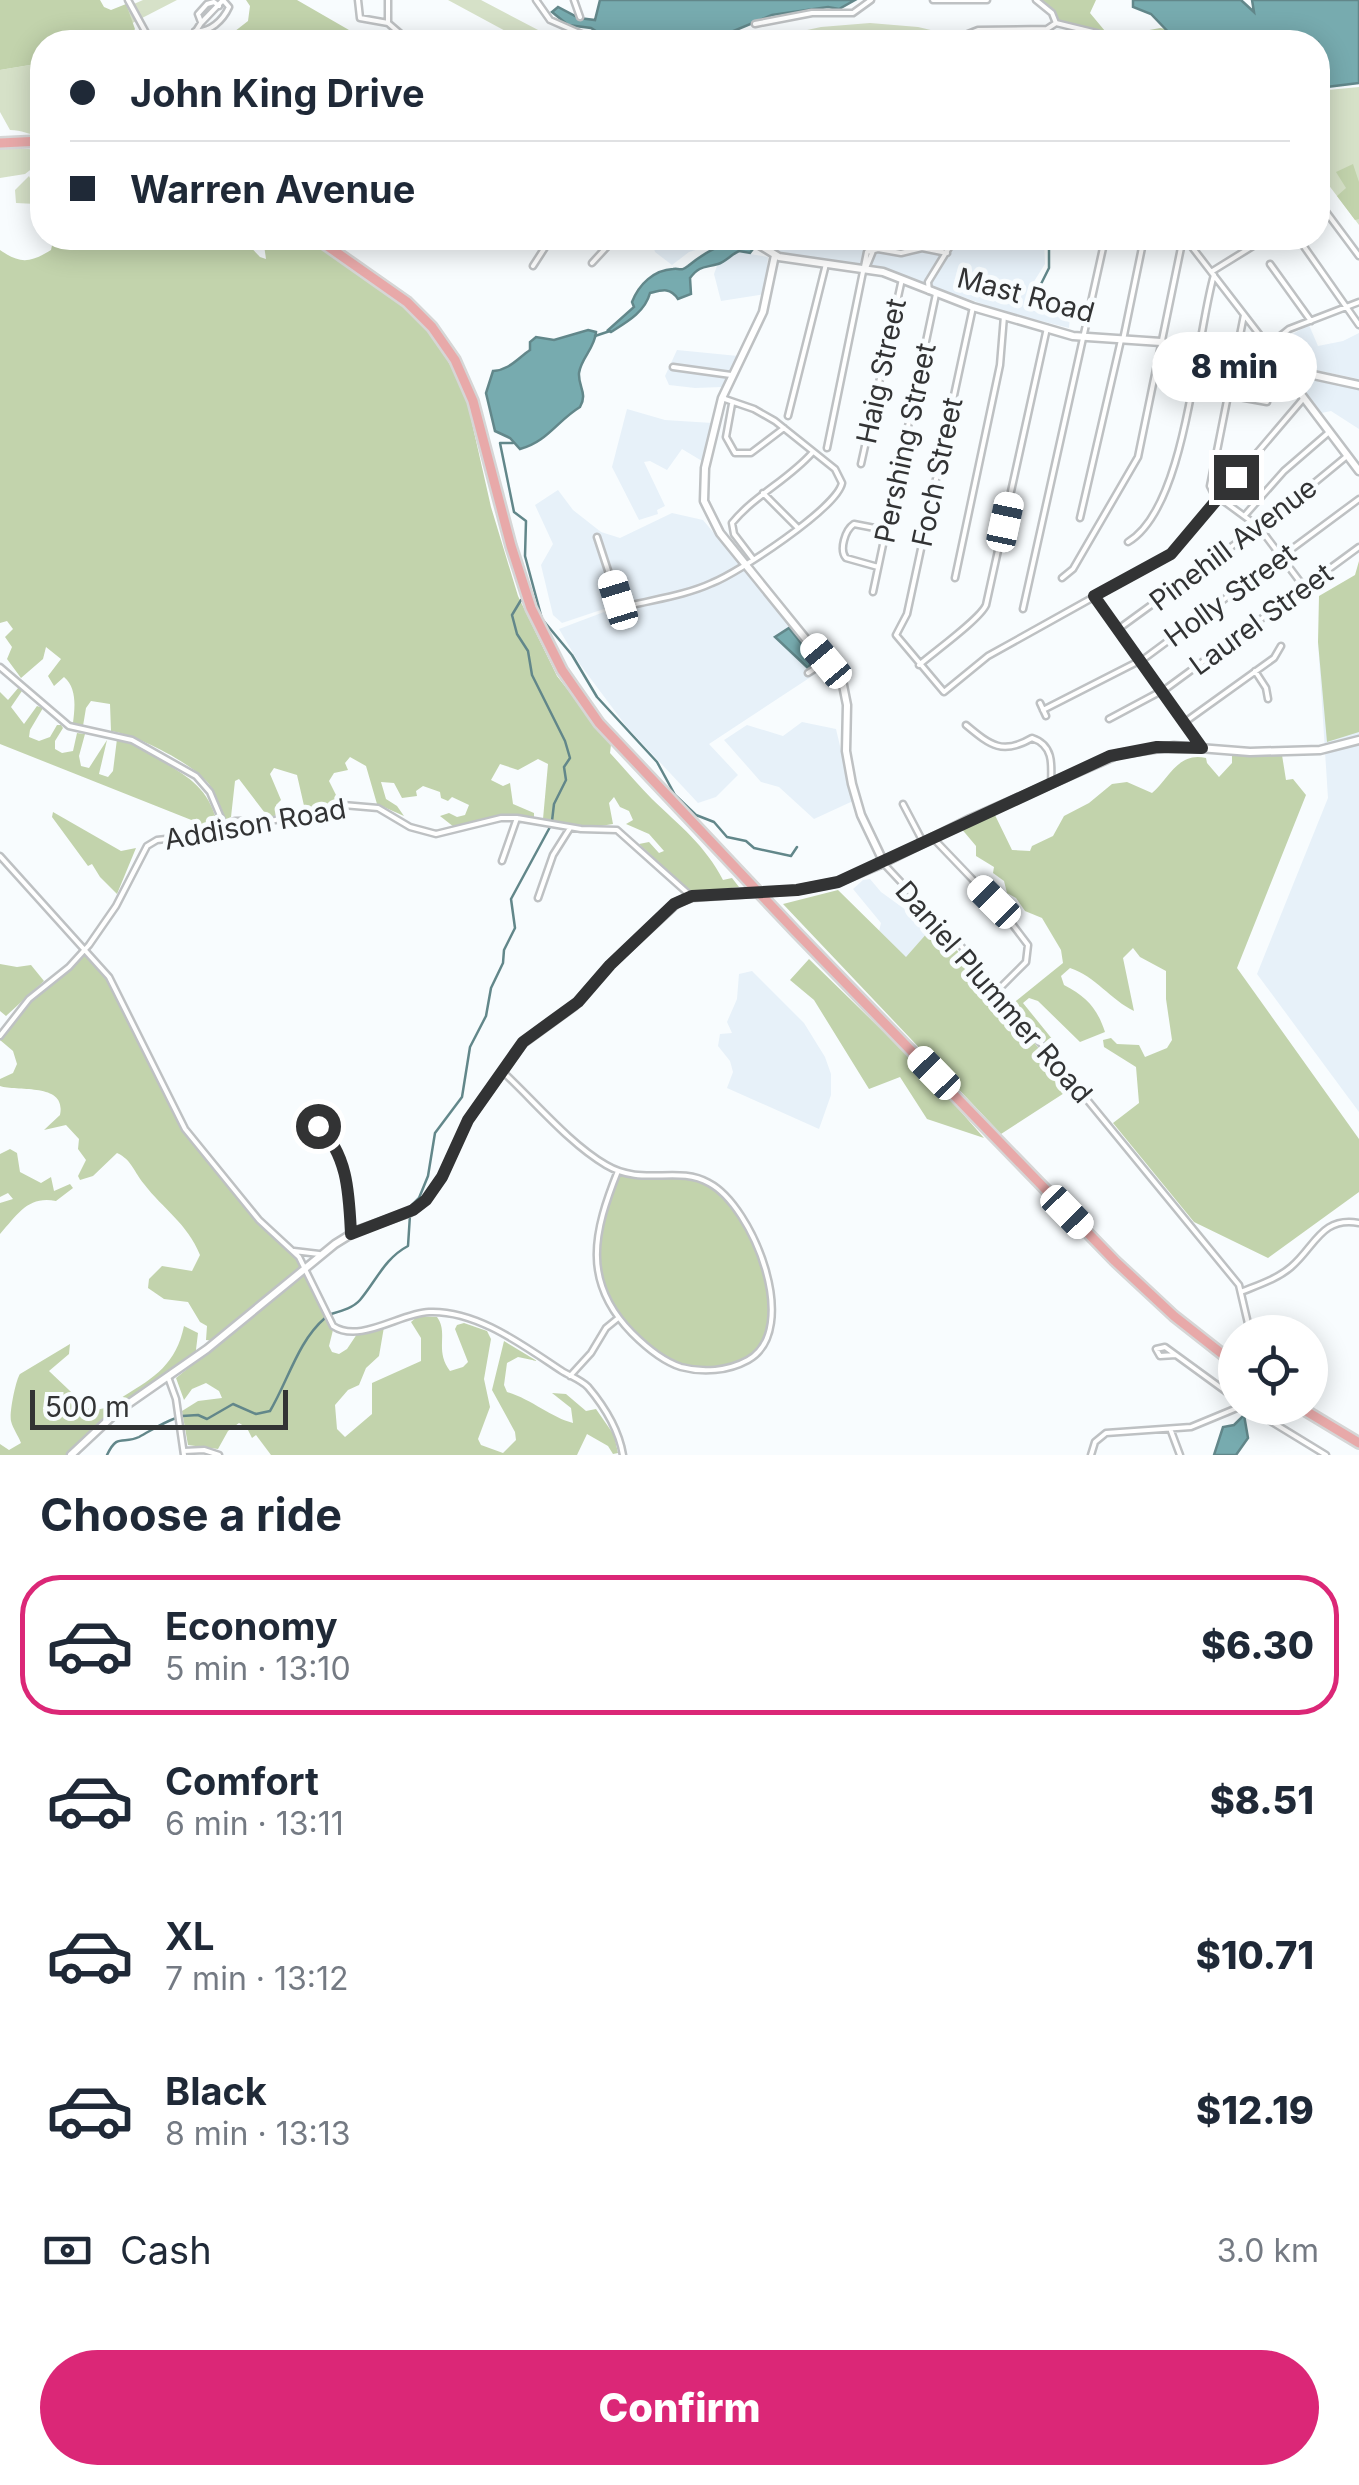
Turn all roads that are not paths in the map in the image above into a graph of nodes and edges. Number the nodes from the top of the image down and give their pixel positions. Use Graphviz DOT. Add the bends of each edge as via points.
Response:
graph roads {
  1 [pos="128,0"];
  2 [pos="358,0"];
  3 [pos="388,0"];
  4 [pos="536,0"];
  5 [pos="574,0"];
  6 [pos="870,0"];
  7 [pos="933,0"];
  8 [pos="987,0"];
  9 [pos="1036,0"];
  10 [pos="222,2"];
  11 [pos="580,17"];
  12 [pos="201,23"];
  13 [pos="388,23"];
  14 [pos="755,24"];
  15 [pos="1056,24"];
  16 [pos="144,30"];
  17 [pos="196,30"];
  18 [pos="206,30"];
  19 [pos="393,30"];
  20 [pos="572,30"];
  21 [pos="978,30"];
  22 [pos="1083,30"];
  23 [pos="0,142"];
  24 [pos="30,142"];
  25 [pos="1330,217"];
  26 [pos="334,250"];
  27 [pos="543,250"];
  28 [pos="604,250"];
  29 [pos="768,250"];
  30 [pos="915,250"];
  31 [pos="932,250"];
  32 [pos="949,250"];
  33 [pos="1103,250"];
  34 [pos="1141,250"];
  35 [pos="1183,250"];
  36 [pos="1195,250"];
  37 [pos="1248,250"];
  38 [pos="1307,250"];
  39 [pos="947,253"];
  40 [pos="776,255"];
  41 [pos="1359,256"];
  42 [pos="592,262"];
  43 [pos="826,264"];
  44 [pos="1270,264"];
  45 [pos="532,266"];
  46 [pos="866,268"];
  47 [pos="1213,273"];
  48 [pos="902,279"];
  49 [pos="933,292"];
  50 [pos="1359,302"];
  51 [pos="973,306"];
  52 [pos="1347,307"];
  53 [pos="1004,316"];
  54 [pos="1244,316"];
  55 [pos="1310,321"];
  56 [pos="1359,325"];
  57 [pos="1046,328"];
  58 [pos="1084,338"];
  59 [pos="1122,340"];
  60 [pos="1160,342"];
  61 [pos="1268,346"];
  62 [pos="1198,349"];
  63 [pos="1235,358"];
  64 [pos="673,368"];
  65 [pos="1282,369"];
  66 [pos="731,374"];
  67 [pos="1359,384"];
  68 [pos="1228,396"];
  69 [pos="722,398"];
  70 [pos="1302,399"];
  71 [pos="733,402"];
  72 [pos="1267,402"];
  73 [pos="788,416"];
  74 [pos="784,428"];
  75 [pos="1328,433"];
  76 [pos="826,448"];
  77 [pos="813,452"];
  78 [pos="1346,456"];
  79 [pos="861,464"];
  80 [pos="1359,471"];
  81 [pos="764,493"];
  82 [pos="1220,497"];
  83 [pos="1359,499"];
  84 [pos="1245,516"];
  85 [pos="1080,518"];
  86 [pos="1259,527"];
  87 [pos="798,528"];
  88 [pos="886,531"];
  89 [pos="597,537"];
  90 [pos="1128,542"];
  91 [pos="1359,547"];
  92 [pos="1282,556"];
  93 [pos="749,561"];
  94 [pos="878,568"];
  95 [pos="955,578"];
  96 [pos="1062,578"];
  97 [pos="1304,587"];
  98 [pos="872,592"];
  99 [pos="1094,596"];
  100 [pos="1023,609"];
  101 [pos="1118,630"];
  102 [pos="1282,646"];
  103 [pos="1140,660"];
  104 [pos="826,661"];
  105 [pos="918,664"];
  106 [pos="0,667"];
  107 [pos="1254,672"];
  108 [pos="808,673"];
  109 [pos="1163,691"];
  110 [pos="1268,699"];
  111 [pos="1040,704"];
  112 [pos="1110,719"];
  113 [pos="1185,722"];
  114 [pos="966,725"];
  115 [pos="1359,740"];
  116 [pos="1202,748"];
  117 [pos="1051,782"];
  118 [pos="903,804"];
  119 [pos="517,818"];
  120 [pos="224,825"];
  121 [pos="570,828"];
  122 [pos="932,838"];
  123 [pos="923,842"];
  124 [pos="0,856"];
  125 [pos="502,861"];
  126 [pos="884,863"];
  127 [pos="758,892"];
  128 [pos="781,892"];
  129 [pos="692,896"];
  130 [pos="538,898"];
  131 [pos="775,910"];
  132 [pos="86,950"];
  133 [pos="998,990"];
  134 [pos="0,1036"];
  135 [pos="502,1072"];
  136 [pos="302,1113"];
  137 [pos="618,1171"];
  138 [pos="1359,1223"];
  139 [pos="351,1234"];
  140 [pos="294,1251"];
  141 [pos="322,1255"];
  142 [pos="306,1268"];
  143 [pos="1241,1292"];
  144 [pos="1246,1315"];
  145 [pos="618,1318"];
  146 [pos="1218,1350"];
  147 [pos="1176,1356"];
  148 [pos="168,1376"];
  149 [pos="570,1376"];
  150 [pos="1218,1386"];
  151 [pos="1218,1417"];
  152 [pos="1328,1424"];
  153 [pos="1276,1425"];
  154 [pos="1172,1430"];
  155 [pos="1359,1443"];
  156 [pos="184,1453"];
  157 [pos="72,1455"];
  158 [pos="219,1455"];
  159 [pos="623,1455"];
  160 [pos="1090,1455"];
  161 [pos="1180,1455"];
  162 [pos="1326,1455"];
  1 -- 16 [label="street"];
  2 -- 13 [label="street" via="358,15"];
  3 -- 13 [label="street"];
  4 -- 20 [label="street" via="555,23"];
  5 -- 11 [label="street"];
  6 -- 14 [label="street" via="852,12"];
  7 -- 8 [label="street"];
  9 -- 15 [label="street"];
  10 -- 12 [label="street"];
  10 -- 12 [label="street" via="203,8"];
  10 -- 18 [label="street" via="229,8"];
  12 -- 17 [label="street"];
  13 -- 19 [label="street"];
  15 -- 21 [label="street"];
  15 -- 22 [label="street"];
  23 -- 24 [label="main road"];
  25 -- 41 [label="street"];
  26 -- 127 [label="main road" via="401,296 442,340 474,401 519,574 556,660 602,726"];
  27 -- 45 [label="street"];
  28 -- 42 [label="street"];
  29 -- 40 [label="street, Mast Road"];
  30 -- 46 [label="street" via="870,252"];
  31 -- 39 [label="street"];
  32 -- 39 [label="street, Pershing Street"];
  33 -- 58 [label="street"];
  34 -- 59 [label="street"];
  35 -- 60 [label="street"];
  36 -- 47 [label="street"];
  37 -- 47 [label="street"];
  38 -- 52 [label="street"];
  39 -- 49 [label="street, Pershing Street" via="928,282"];
  40 -- 43 [label="street, Mast Road"];
  40 -- 66 [label="street, Daniel Plummer Road" via="763,312"];
  43 -- 46 [label="street, Mast Road"];
  43 -- 73 [label="street"];
  44 -- 55 [label="street"];
  46 -- 48 [label="street, Mast Road"];
  46 -- 76 [label="street"];
  47 -- 54 [label="street"];
  47 -- 62 [label="street"];
  48 -- 49 [label="street, Mast Road"];
  48 -- 79 [label="street, Haig Street"];
  49 -- 51 [label="street, Mast Road"];
  49 -- 88 [label="street, Pershing Street"];
  50 -- 52 [label="street"];
  51 -- 53 [label="street, Mast Road"];
  51 -- 105 [label="street, Foch Street" via="906,618 896,635"];
  52 -- 55 [label="street"];
  52 -- 56 [label="street"];
  53 -- 57 [label="street, Mast Road"];
  53 -- 95 [label="street" via="1000,365"];
  54 -- 61 [label="street"];
  54 -- 63 [label="street"];
  55 -- 61 [label="street"];
  57 -- 58 [label="street, Mast Road"];
  57 -- 105 [label="street" via="986,605"];
  58 -- 59 [label="street, Mast Road"];
  58 -- 100 [label="street"];
  59 -- 60 [label="street, Mast Road"];
  59 -- 85 [label="street"];
  60 -- 62 [label="street, Mast Road"];
  60 -- 96 [label="street" via="1136,460"];
  61 -- 65 [label="street"];
  62 -- 63 [label="street, Mast Road"];
  62 -- 90 [label="street" via="1170,484"];
  63 -- 65 [label="street, Mast Road"];
  63 -- 68 [label="street"];
  64 -- 66 [label="street"];
  65 -- 67 [label="street, Mast Road"];
  65 -- 70 [label="street"];
  66 -- 69 [label="street, Daniel Plummer Road"];
  68 -- 72 [label="street"];
  68 -- 82 [label="street" via="1210,482"];
  69 -- 71 [label="street"];
  69 -- 93 [label="street, Daniel Plummer Road" via="704,468 704,501 715,526"];
  70 -- 75 [label="street"];
  70 -- 82 [label="street"];
  71 -- 74 [label="street"];
  71 -- 74 [label="street" via="726,437 735,453 747,455"];
  74 -- 77 [label="street"];
  75 -- 78 [label="street"];
  75 -- 84 [label="street"];
  77 -- 81 [label="street"];
  77 -- 87 [label="street" via="838,472 842,487"];
  78 -- 80 [label="street"];
  78 -- 86 [label="street, Pinehill Avenue"];
  81 -- 87 [label="street"];
  81 -- 93 [label="street" via="731,525"];
  82 -- 84 [label="street"];
  82 -- 99 [label="street" via="1171,554"];
  83 -- 92 [label="street, Holly Street"];
  84 -- 86 [label="street"];
  86 -- 92 [label="street"];
  86 -- 101 [label="street, Pinehill Avenue"];
  87 -- 93 [label="street"];
  88 -- 94 [label="street, Pershing Street"];
  88 -- 94 [label="street" via="851,525 842,550 844,558"];
  89 -- 93 [label="street" via="618,600 628,606 715,582"];
  91 -- 97 [label="street, Laurel Street"];
  92 -- 97 [label="street"];
  92 -- 103 [label="street, Holly Street"];
  93 -- 104 [label="street, Daniel Plummer Road"];
  94 -- 98 [label="street, Pershing Street"];
  97 -- 109 [label="street, Laurel Street"];
  99 -- 101 [label="street"];
  99 -- 105 [label="street" via="988,656 947,691"];
  101 -- 103 [label="street"];
  102 -- 107 [label="street"];
  103 -- 109 [label="street"];
  103 -- 111 [label="street, Holly Street" via="1045,713"];
  104 -- 108 [label="street"];
  104 -- 126 [label="street, Daniel Plummer Road" via="844,689 852,784"];
  106 -- 120 [label="street" via="65,723 132,740 196,776"];
  107 -- 110 [label="street"];
  107 -- 113 [label="street"];
  109 -- 112 [label="street, Laurel Street"];
  109 -- 113 [label="street"];
  113 -- 116 [label="street"];
  114 -- 117 [label="street" via="1004,748 1038,740 1052,758"];
  115 -- 116 [label="street" via="1320,750"];
  116 -- 117 [label="street" via="1118,754"];
  117 -- 122 [label="street"];
  118 -- 123 [label="street"];
  119 -- 120 [label="street, Addison Road" via="436,834 378,808 348,805"];
  119 -- 121 [label="street, Addison Road"];
  119 -- 125 [label="street"];
  120 -- 132 [label="street, Addison Road" via="147,846"];
  121 -- 129 [label="street, Addison Road" via="620,831"];
  121 -- 130 [label="street"];
  122 -- 123 [label="street"];
  122 -- 133 [label="street" via="1028,945 1026,962"];
  123 -- 126 [label="street"];
  124 -- 132 [label="street"];
  126 -- 128 [label="street" via="829,885"];
  126 -- 133 [label="street, Daniel Plummer Road"];
  127 -- 128 [label="street"];
  127 -- 129 [label="street"];
  127 -- 131 [label="main road"];
  128 -- 131 [label="street" via="774,896"];
  129 -- 135 [label="street" via="662,913 578,1002 527,1038"];
  131 -- 146 [label="main road" via="1134,1280"];
  132 -- 134 [label="street, Addison Road" via="28,999"];
  132 -- 140 [label="street" via="123,999 185,1129 259,1220"];
  133 -- 143 [label="street, Daniel Plummer Road"];
  135 -- 137 [label="street"];
  135 -- 139 [label="street" via="426,1200"];
  136 -- 139 [label="street" via="340,1156"];
  137 -- 145 [label="street" via="596,1251"];
  137 -- 145 [label="street" via="690,1176 725,1194 762,1258 772,1326 763,1348 750,1358 704,1370 658,1356"];
  138 -- 143 [label="street" via="1326,1227 1291,1268"];
  139 -- 141 [label="street"];
  140 -- 141 [label="street"];
  140 -- 142 [label="street"];
  141 -- 142 [label="street"];
  142 -- 148 [label="street"];
  142 -- 149 [label="street" via="329,1320 342,1331 440,1312 499,1332"];
  143 -- 144 [label="street"];
  145 -- 149 [label="street"];
  147 -- 150 [label="street"];
  148 -- 156 [label="street"];
  148 -- 157 [label="street"];
  149 -- 159 [label="street" via="586,1386 612,1423"];
  151 -- 154 [label="street"];
  152 -- 155 [label="main road"];
  153 -- 162 [label="street"];
  154 -- 160 [label="street" via="1106,1433"];
  154 -- 161 [label="street"];
  156 -- 158 [label="street"];
}
